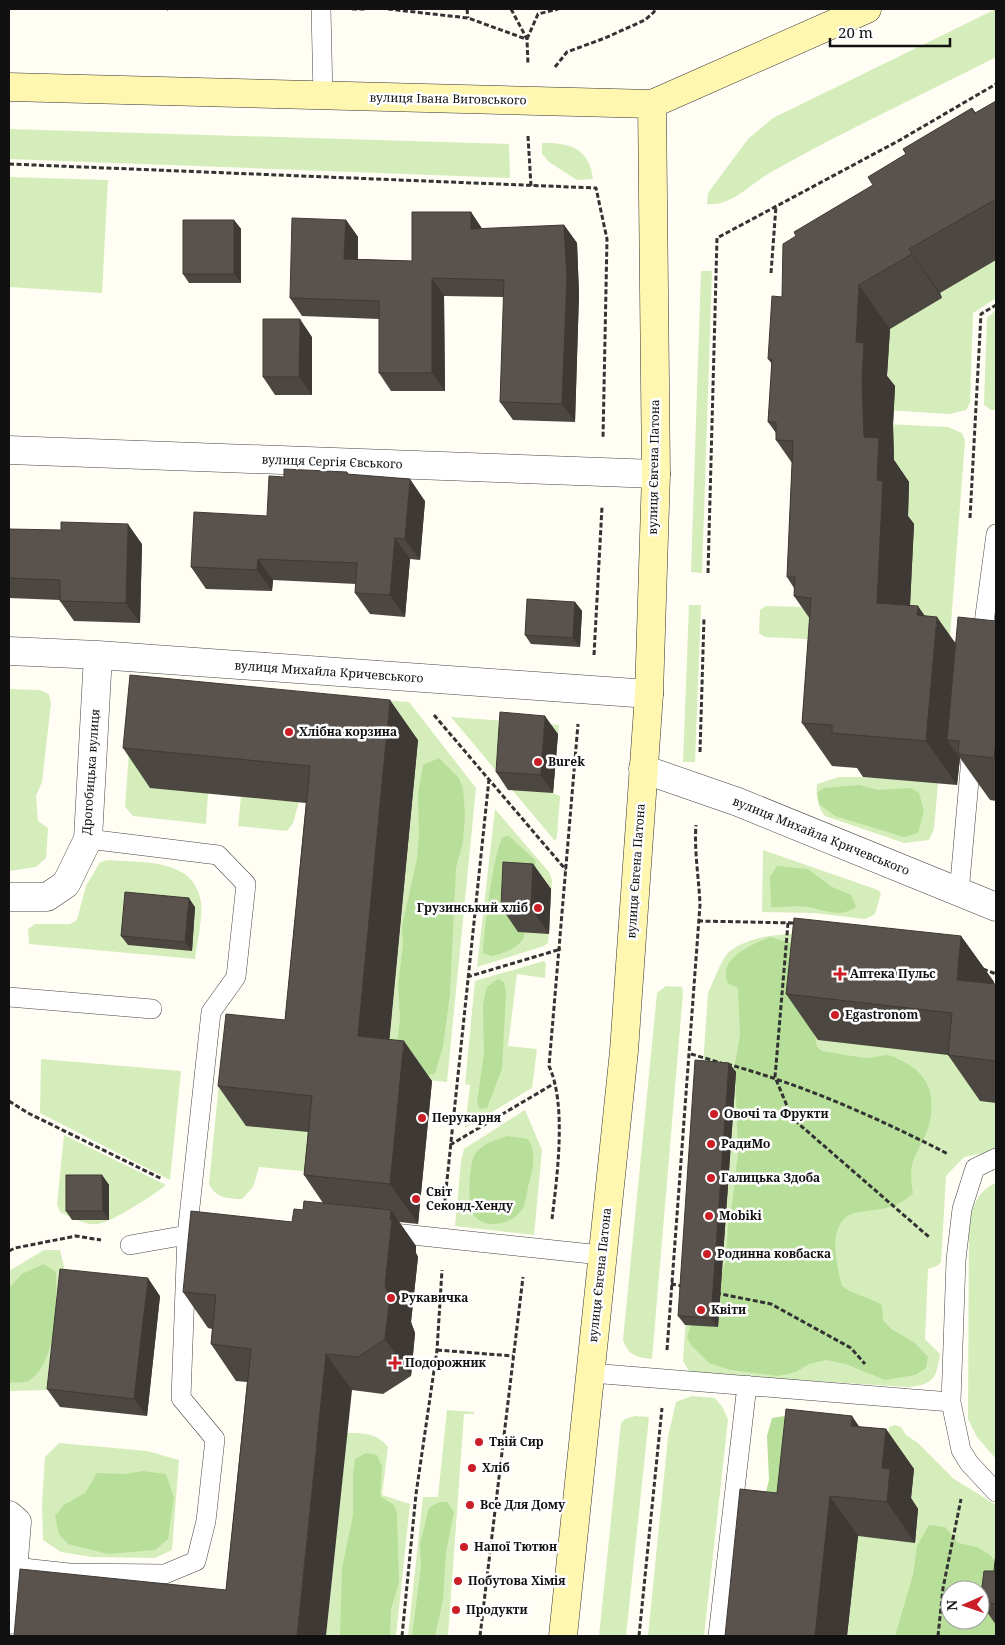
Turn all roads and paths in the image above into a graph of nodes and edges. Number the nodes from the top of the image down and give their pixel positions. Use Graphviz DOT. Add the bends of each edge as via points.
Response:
graph roads {
  1 [pos="321,9"];
  2 [pos="388,9"];
  3 [pos="467,9"];
  4 [pos="511,9"];
  5 [pos="558,9"];
  6 [pos="655,9"];
  7 [pos="867,9"];
  8 [pos="468,18"];
  9 [pos="527,39"];
  10 [pos="996,84"];
  11 [pos="9,87"];
  12 [pos="322,96"];
  13 [pos="530,101"];
  14 [pos="652,104"];
  15 [pos="528,140"];
  16 [pos="9,164"];
  17 [pos="531,186"];
  18 [pos="776,205"];
  19 [pos="771,273"];
  20 [pos="603,446"];
  21 [pos="9,450"];
  22 [pos="656,474"];
  23 [pos="602,502"];
  24 [pos="996,534"];
  25 [pos="708,573"];
  26 [pos="704,618"];
  27 [pos="9,652"];
  28 [pos="98,655"];
  29 [pos="594,663"];
  30 [pos="979,666"];
  31 [pos="649,694"];
  32 [pos="431,712"];
  33 [pos="579,717"];
  34 [pos="974,724"];
  35 [pos="700,753"];
  36 [pos="643,769"];
  37 [pos="489,779"];
  38 [pos="696,821"];
  39 [pos="88,839"];
  40 [pos="567,871"];
  41 [pos="959,893"];
  42 [pos="9,897"];
  43 [pos="996,908"];
  44 [pos="698,921"];
  45 [pos="788,923"];
  46 [pos="798,924"];
  47 [pos="561,949"];
  48 [pos="978,967"];
  49 [pos="996,974"];
  50 [pos="467,977"];
  51 [pos="9,996"];
  52 [pos="152,1009"];
  53 [pos="691,1054"];
  54 [pos="775,1077"];
  55 [pos="555,1083"];
  56 [pos="9,1102"];
  57 [pos="450,1145"];
  58 [pos="996,1158"];
  59 [pos="976,1168"];
  60 [pos="191,1202"];
  61 [pos="210,1213"];
  62 [pos="366,1230"];
  63 [pos="187,1235"];
  64 [pos="444,1239"];
  65 [pos="130,1245"];
  66 [pos="549,1250"];
  67 [pos="9,1251"];
  68 [pos="602,1256"];
  69 [pos="956,1260"];
  70 [pos="671,1284"];
  71 [pos="690,1288"];
  72 [pos="708,1291"];
  73 [pos="437,1350"];
  74 [pos="513,1356"];
  75 [pos="591,1373"];
  76 [pos="665,1379"];
  77 [pos="747,1385"];
  78 [pos="891,1398"];
  79 [pos="951,1402"];
  80 [pos="969,1463"];
  81 [pos="996,1492"];
  82 [pos="9,1515"];
  83 [pos="14,1567"];
  84 [pos="9,1620"];
  85 [pos="402,1636"];
  86 [pos="480,1636"];
  87 [pos="563,1636"];
  88 [pos="639,1636"];
  89 [pos="718,1636"];
  90 [pos="938,1636"];
  1 -- 12 [label="lane"];
  2 -- 8 [label="path"];
  3 -- 8 [label="path"];
  4 -- 9 [label="path"];
  5 -- 9 [label="path" via="538,14"];
  6 -- 13 [label="path" via="645,20 567,52"];
  7 -- 14 [label="main road, вулиця Івана Виговського"];
  8 -- 9 [label="path"];
  10 -- 18 [label="path" via="900,140"];
  11 -- 12 [label="main road, вулиця Івана Виговського"];
  12 -- 13 [label="main road, вулиця Івана Виговського"];
  13 -- 14 [label="main road, вулиця Івана Виговського"];
  14 -- 22 [label="main road, вулиця Євгена Патона"];
  15 -- 17 [label="path"];
  16 -- 17 [label="path"];
  17 -- 20 [label="path" via="596,188 607,239"];
  18 -- 19 [label="path"];
  18 -- 25 [label="path" via="717,238"];
  21 -- 22 [label="street, вулиця Сергія Євського"];
  22 -- 31 [label="main road, вулиця Євгена Патона"];
  23 -- 29 [label="path"];
  24 -- 30 [label="lane"];
  26 -- 35 [label="path"];
  27 -- 28 [label="street, вулиця Михайла Кричевського"];
  28 -- 31 [label="street, вулиця Михайла Кричевського"];
  28 -- 39 [label="street, Дрогобицька вулиця"];
  31 -- 36 [label="main road, вулиця Євгена Патона"];
  32 -- 37 [label="path"];
  33 -- 40 [label="path"];
  34 -- 41 [label="lane"];
  36 -- 41 [label="street, вулиця Михайла Кричевського" via="738,802"];
  36 -- 68 [label="main road, вулиця Євгена Патона" via="624,1051"];
  37 -- 40 [label="path"];
  37 -- 50 [label="path"];
  38 -- 44 [label="path" via="694,848 698,858"];
  39 -- 42 [label="street, Дрогобицька вулиця" via="66,884 47,896"];
  39 -- 60 [label="lane" via="218,855 246,884 236,977 210,1012"];
  40 -- 47 [label="path"];
  41 -- 43 [label="street, вулиця Михайла Кричевського"];
  44 -- 45 [label="path"];
  44 -- 53 [label="path"];
  45 -- 46 [label="path"];
  45 -- 54 [label="path"];
  47 -- 50 [label="path"];
  47 -- 55 [label="path" via="549,1066"];
  48 -- 49 [label="path"];
  50 -- 57 [label="path"];
  51 -- 52 [label="lane"];
  53 -- 54 [label="path"];
  53 -- 70 [label="path"];
  54 -- 59 [label="path" via="916,1138"];
  54 -- 69 [label="path" via="792,1118"];
  55 -- 57 [label="path"];
  55 -- 66 [label="path" via="560,1150"];
  56 -- 60 [label="path"];
  57 -- 64 [label="path" via="442,1225"];
  58 -- 59 [label="lane"];
  59 -- 69 [label="lane" via="962,1209"];
  60 -- 61 [label="lane"];
  60 -- 63 [label="lane"];
  62 -- 64 [label="lane"];
  63 -- 65 [label="lane"];
  63 -- 83 [label="lane" via="181,1398 215,1439 206,1521 196,1561 164,1574 69,1573"];
  64 -- 66 [label="lane"];
  64 -- 73 [label="path"];
  65 -- 67 [label="path" via="76,1236"];
  66 -- 68 [label="lane"];
  66 -- 74 [label="path" via="522,1278"];
  68 -- 75 [label="main road, вулиця Євгена Патона"];
  69 -- 79 [label="lane"];
  70 -- 71 [label="path"];
  70 -- 76 [label="path"];
  72 -- 78 [label="path" via="771,1304 851,1348"];
  73 -- 74 [label="path"];
  73 -- 85 [label="path" via="416,1494"];
  74 -- 86 [label="path"];
  75 -- 76 [label="lane"];
  75 -- 87 [label="main road, вулиця Євгена Патона"];
  76 -- 77 [label="lane"];
  76 -- 88 [label="path"];
  77 -- 78 [label="lane"];
  77 -- 89 [label="lane"];
  78 -- 79 [label="lane"];
  79 -- 80 [label="lane" via="961,1450"];
  80 -- 81 [label="lane"];
  80 -- 90 [label="path" via="943,1588"];
  82 -- 83 [label="street" via="17,1522"];
  83 -- 84 [label="street"];
}
